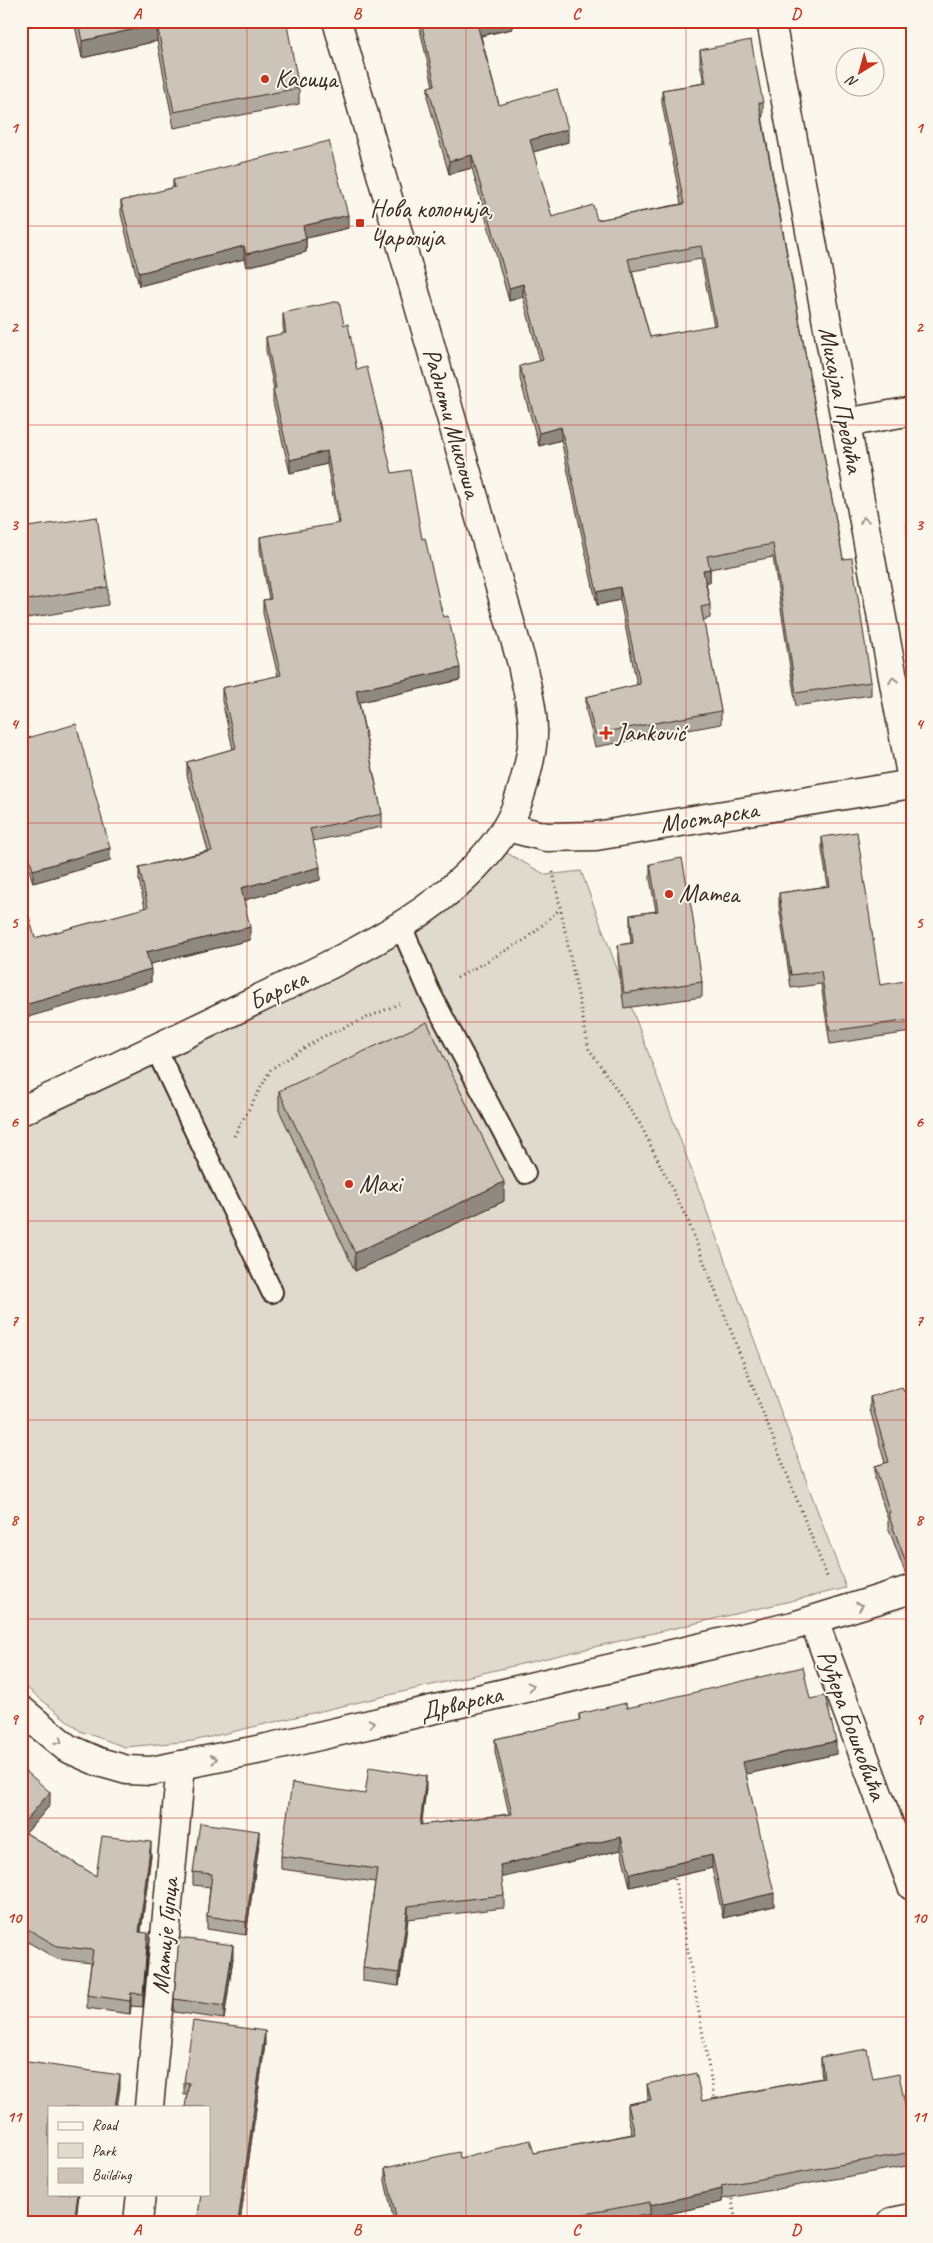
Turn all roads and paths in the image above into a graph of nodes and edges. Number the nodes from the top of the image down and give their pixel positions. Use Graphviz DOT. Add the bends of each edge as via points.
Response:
graph roads {
  1 [pos="337,21"];
  2 [pos="771,21"];
  3 [pos="912,410"];
  4 [pos="846,423"];
  5 [pos="912,780"];
  6 [pos="912,784"];
  7 [pos="507,827"];
  8 [pos="546,838"];
  9 [pos="560,909"];
  10 [pos="401,926"];
  11 [pos="429,991"];
  12 [pos="156,1049"];
  13 [pos="21,1111"];
  14 [pos="214,1170"];
  15 [pos="525,1173"];
  16 [pos="272,1292"];
  17 [pos="912,1589"];
  18 [pos="841,1612"];
  19 [pos="814,1621"];
  20 [pos="21,1710"];
  21 [pos="181,1765"];
  22 [pos="673,1868"];
  23 [pos="912,1886"];
  24 [pos="715,2104"];
  25 [pos="149,2106"];
  26 [pos="730,2192"];
  27 [pos="141,2196"];
  28 [pos="912,2218"];
  29 [pos="138,2222"];
  30 [pos="736,2222"];
  31 [pos="892,2222"];
  1 -- 7 [label="street, Радноти Миклоша" via="522,664 533,734 523,786"];
  2 -- 4 [label="street, Михајла Предића"];
  3 -- 4 [label="street"];
  5 -- 4 [label="street, Михајла Предића, one-way"];
  6 -- 8 [label="street, Мостарска" via="596,836"];
  7 -- 8 [label="street, Мостарска"];
  7 -- 10 [label="street, Барска" via="459,884"];
  8 -- 9 [label="path"];
  9 -- 11 [label="path" via="528,938"];
  9 -- 18 [label="path" via="589,1049 640,1124 688,1221"];
  10 -- 11 [label="lane"];
  10 -- 12 [label="street, Барска" via="353,953"];
  11 -- 14 [label="path" via="322,1037 271,1069"];
  11 -- 15 [label="lane"];
  12 -- 13 [label="street, Барска"];
  12 -- 14 [label="lane"];
  14 -- 16 [label="lane"];
  18 -- 17 [label="street, Дрварска, one-way"];
  18 -- 19 [label="street, Дрварска"];
  21 -- 19 [label="street, Дрварска, one-way" via="267,1748"];
  19 -- 23 [label="street, Руђера Бошковића"];
  20 -- 21 [label="street, Дрварска, one-way" via="67,1748 99,1762 127,1770 151,1771"];
  21 -- 25 [label="street, Матије Гупца"];
  22 -- 24 [label="path"];
  26 -- 30 [label="path"];
  27 -- 29 [label="street"];
  28 -- 31 [label="street"];
}
